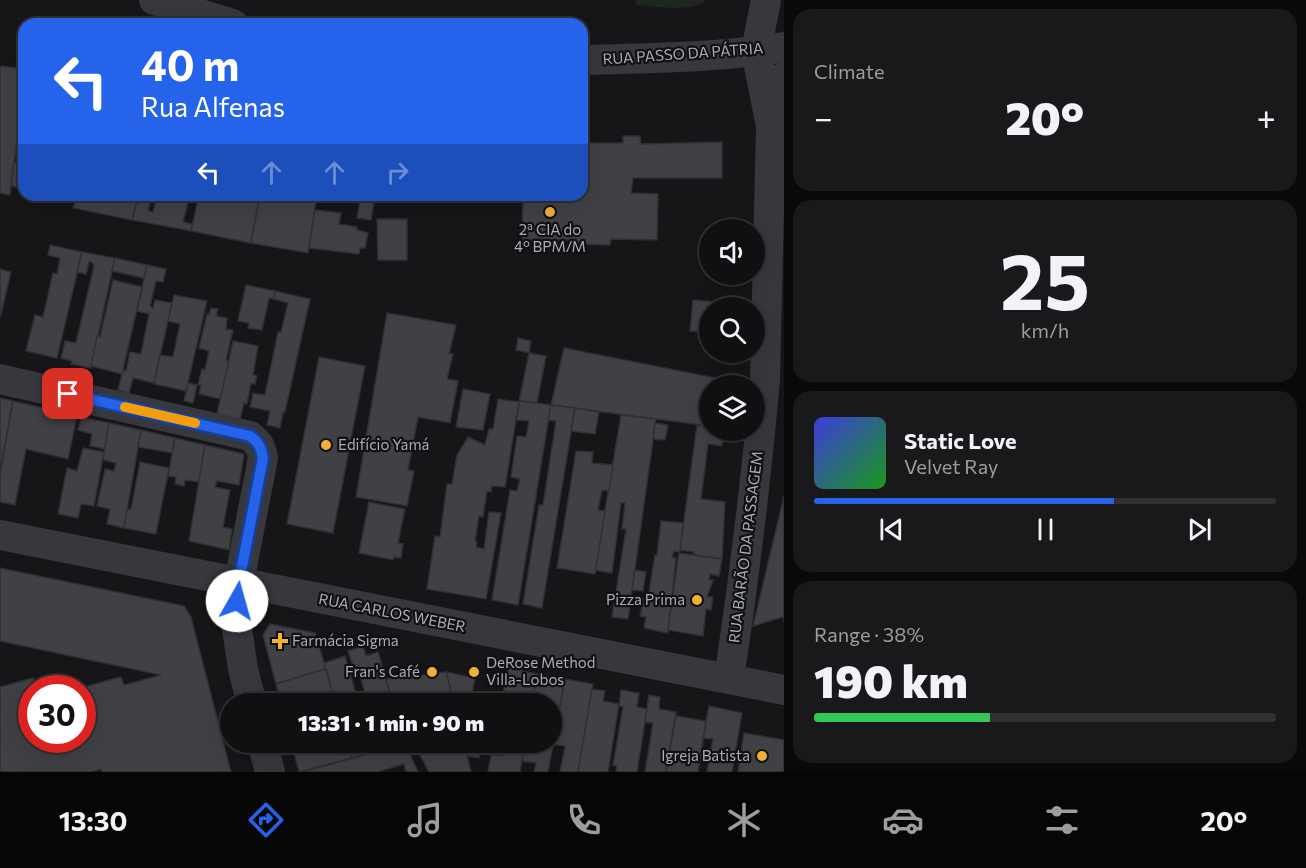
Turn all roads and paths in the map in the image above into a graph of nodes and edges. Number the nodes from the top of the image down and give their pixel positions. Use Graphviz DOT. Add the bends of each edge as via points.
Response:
graph roads {
  1 [pos="154,0"];
  2 [pos="766,0"];
  3 [pos="778,0"];
  4 [pos="784,15"];
  5 [pos="213,18"];
  6 [pos="770,49"];
  7 [pos="588,60"];
  8 [pos="784,77"];
  9 [pos="771,127"];
  10 [pos="0,378"];
  11 [pos="0,535"];
  12 [pos="239,582"];
  13 [pos="729,679"];
  14 [pos="784,690"];
  15 [pos="249,693"];
  16 [pos="265,753"];
  17 [pos="270,772"];
  1 -- 5 [label="street"];
  2 -- 6 [label="street, RUA BARÃO DA PASSAGEM"];
  3 -- 4 [label="street"];
  6 -- 7 [label="street, RUA PASSO DA PÁTRIA"];
  6 -- 9 [label="street, RUA BARÃO DA PASSAGEM"];
  8 -- 9 [label="street, RUA BARÃO DA PASSAGEM"];
  9 -- 13 [label="street, RUA BARÃO DA PASSAGEM" via="765,381 747,561"];
  10 -- 12 [label="street" via="250,436 258,442 263,458"];
  11 -- 12 [label="street, RUA CARLOS WEBER"];
  12 -- 13 [label="street, RUA CARLOS WEBER"];
  12 -- 15 [label="street" via="236,622"];
  13 -- 14 [label="street, RUA CARLOS WEBER"];
  16 -- 17 [label="street"];
}
